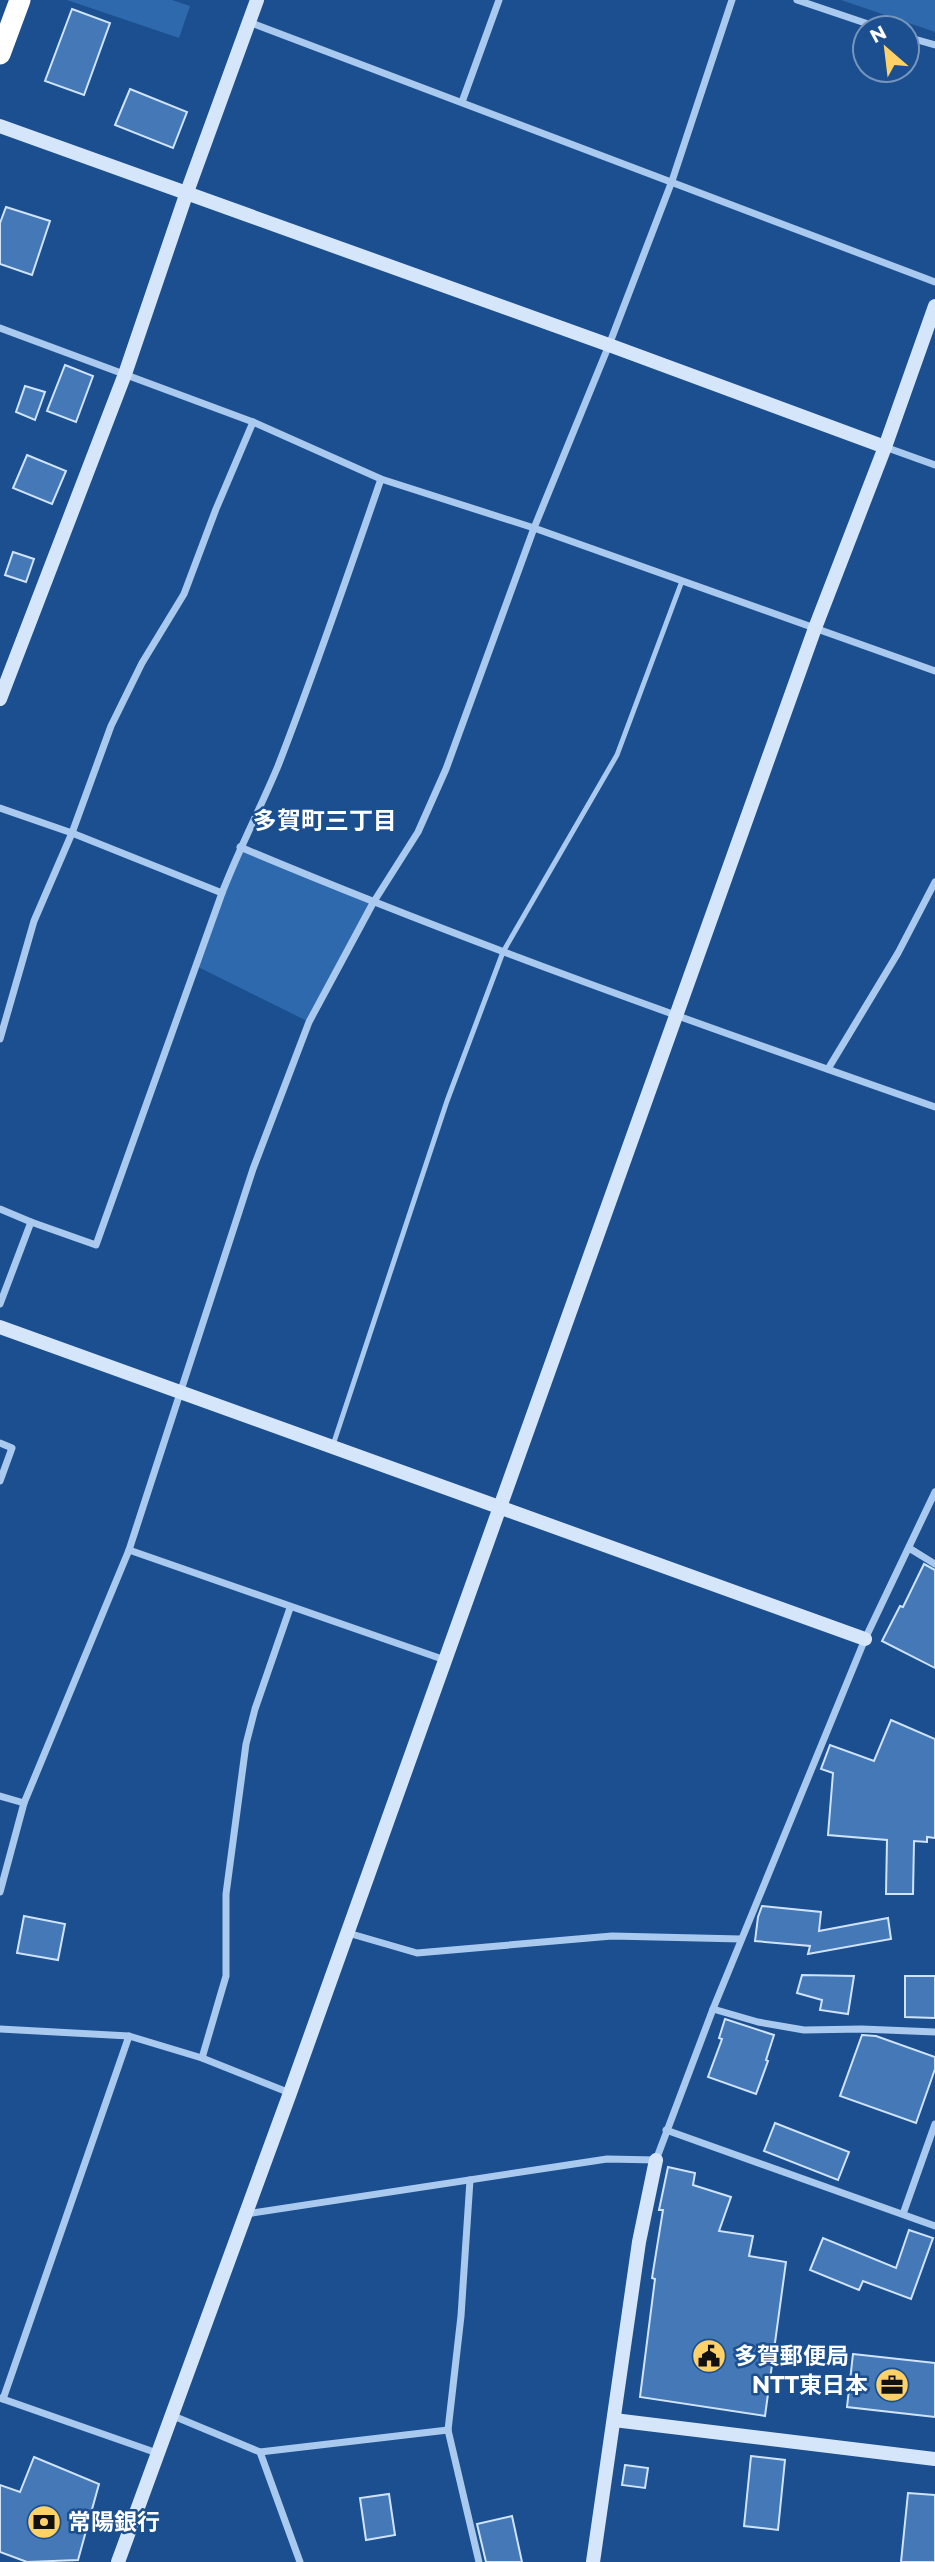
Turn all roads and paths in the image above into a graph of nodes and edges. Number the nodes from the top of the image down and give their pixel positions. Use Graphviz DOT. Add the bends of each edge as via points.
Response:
graph roads {
  1 [pos="20,0"];
  2 [pos="257,0"];
  3 [pos="499,0"];
  4 [pos="732,0"];
  5 [pos="797,0"];
  6 [pos="851,18"];
  7 [pos="249,22"];
  8 [pos="0,54"];
  9 [pos="462,102"];
  10 [pos="0,126"];
  11 [pos="672,181"];
  12 [pos="187,192"];
  13 [pos="935,282"];
  14 [pos="935,306"];
  15 [pos="0,328"];
  16 [pos="610,345"];
  17 [pos="125,374"];
  18 [pos="253,422"];
  19 [pos="886,447"];
  20 [pos="935,465"];
  21 [pos="381,479"];
  22 [pos="534,528"];
  23 [pos="682,581"];
  24 [pos="815,628"];
  25 [pos="935,671"];
  26 [pos="0,699"];
  27 [pos="0,808"];
  28 [pos="72,833"];
  29 [pos="240,847"];
  30 [pos="935,883"];
  31 [pos="222,893"];
  32 [pos="373,903"];
  33 [pos="503,952"];
  34 [pos="676,1016"];
  35 [pos="0,1039"];
  36 [pos="828,1069"];
  37 [pos="935,1107"];
  38 [pos="0,1209"];
  39 [pos="31,1222"];
  40 [pos="0,1304"];
  41 [pos="0,1326"];
  42 [pos="181,1393"];
  43 [pos="0,1443"];
  44 [pos="332,1446"];
  45 [pos="0,1481"];
  46 [pos="935,1492"];
  47 [pos="500,1506"];
  48 [pos="909,1548"];
  49 [pos="129,1550"];
  50 [pos="935,1564"];
  51 [pos="290,1608"];
  52 [pos="865,1639"];
  53 [pos="445,1660"];
  54 [pos="0,1796"];
  55 [pos="24,1803"];
  56 [pos="0,1892"];
  57 [pos="348,1933"];
  58 [pos="741,1939"];
  59 [pos="713,2009"];
  60 [pos="0,2029"];
  61 [pos="935,2032"];
  62 [pos="129,2036"];
  63 [pos="202,2058"];
  64 [pos="290,2093"];
  65 [pos="935,2124"];
  66 [pos="666,2130"];
  67 [pos="656,2160"];
  68 [pos="470,2180"];
  69 [pos="246,2214"];
  70 [pos="903,2214"];
  71 [pos="935,2226"];
  72 [pos="2,2399"];
  73 [pos="170,2415"];
  74 [pos="614,2420"];
  75 [pos="448,2430"];
  76 [pos="260,2452"];
  77 [pos="158,2453"];
  78 [pos="935,2459"];
  79 [pos="118,2562"];
  80 [pos="300,2562"];
  81 [pos="479,2562"];
  82 [pos="593,2562"];
  1 -- 8 [label="highway"];
  2 -- 7 [label="street"];
  3 -- 9 [label="street"];
  4 -- 11 [label="street"];
  5 -- 6 [label="street"];
  7 -- 9 [label="street"];
  7 -- 12 [label="street"];
  9 -- 11 [label="street"];
  10 -- 12 [label="street"];
  11 -- 13 [label="street"];
  11 -- 16 [label="street"];
  12 -- 16 [label="street"];
  12 -- 17 [label="street"];
  14 -- 19 [label="street"];
  15 -- 17 [label="street"];
  16 -- 19 [label="street"];
  16 -- 22 [label="street"];
  17 -- 18 [label="street"];
  17 -- 26 [label="street"];
  18 -- 21 [label="street"];
  18 -- 28 [label="street" via="184,594 111,726"];
  19 -- 20 [label="street"];
  19 -- 24 [label="street"];
  21 -- 22 [label="street"];
  21 -- 29 [label="street" via="281,756"];
  22 -- 23 [label="street"];
  22 -- 32 [label="street" via="446,769 418,832"];
  23 -- 24 [label="street"];
  23 -- 33 [label="lane" via="617,755"];
  24 -- 25 [label="street"];
  24 -- 34 [label="street"];
  27 -- 28 [label="street"];
  28 -- 31 [label="street"];
  28 -- 35 [label="street" via="34,921"];
  29 -- 31 [label="street"];
  29 -- 32 [label="street"];
  30 -- 36 [label="street"];
  31 -- 39 [label="street" via="96,1245"];
  32 -- 33 [label="street"];
  32 -- 42 [label="street" via="309,1022 253,1169"];
  33 -- 34 [label="street"];
  33 -- 44 [label="lane" via="447,1101"];
  34 -- 36 [label="street"];
  34 -- 47 [label="street"];
  36 -- 37 [label="street"];
  38 -- 39 [label="street"];
  39 -- 40 [label="street"];
  41 -- 42 [label="street"];
  42 -- 44 [label="street"];
  42 -- 49 [label="street"];
  43 -- 45 [label="street" via="12,1448"];
  44 -- 47 [label="street"];
  46 -- 48 [label="street"];
  47 -- 52 [label="street"];
  47 -- 53 [label="street"];
  48 -- 50 [label="street"];
  48 -- 52 [label="street"];
  49 -- 51 [label="street"];
  49 -- 55 [label="street"];
  51 -- 53 [label="street"];
  51 -- 63 [label="street" via="246,1744 226,1894 226,1976"];
  52 -- 58 [label="street"];
  53 -- 57 [label="street"];
  54 -- 55 [label="street"];
  55 -- 56 [label="street"];
  57 -- 58 [label="street" via="417,1953 612,1936"];
  57 -- 64 [label="street"];
  58 -- 59 [label="street"];
  59 -- 61 [label="street" via="804,2030"];
  59 -- 66 [label="street"];
  60 -- 62 [label="street"];
  62 -- 63 [label="street"];
  62 -- 72 [label="street"];
  63 -- 64 [label="street"];
  64 -- 69 [label="street"];
  65 -- 70 [label="street"];
  66 -- 67 [label="street"];
  66 -- 70 [label="street"];
  67 -- 68 [label="street" via="607,2159"];
  67 -- 74 [label="street" via="639,2242"];
  68 -- 69 [label="street"];
  68 -- 75 [label="street"];
  69 -- 73 [label="street"];
  70 -- 71 [label="street"];
  72 -- 77 [label="street"];
  73 -- 76 [label="street"];
  73 -- 77 [label="street"];
  74 -- 78 [label="street"];
  74 -- 82 [label="street"];
  75 -- 76 [label="street"];
  75 -- 81 [label="street"];
  76 -- 80 [label="street"];
  77 -- 79 [label="street"];
}
